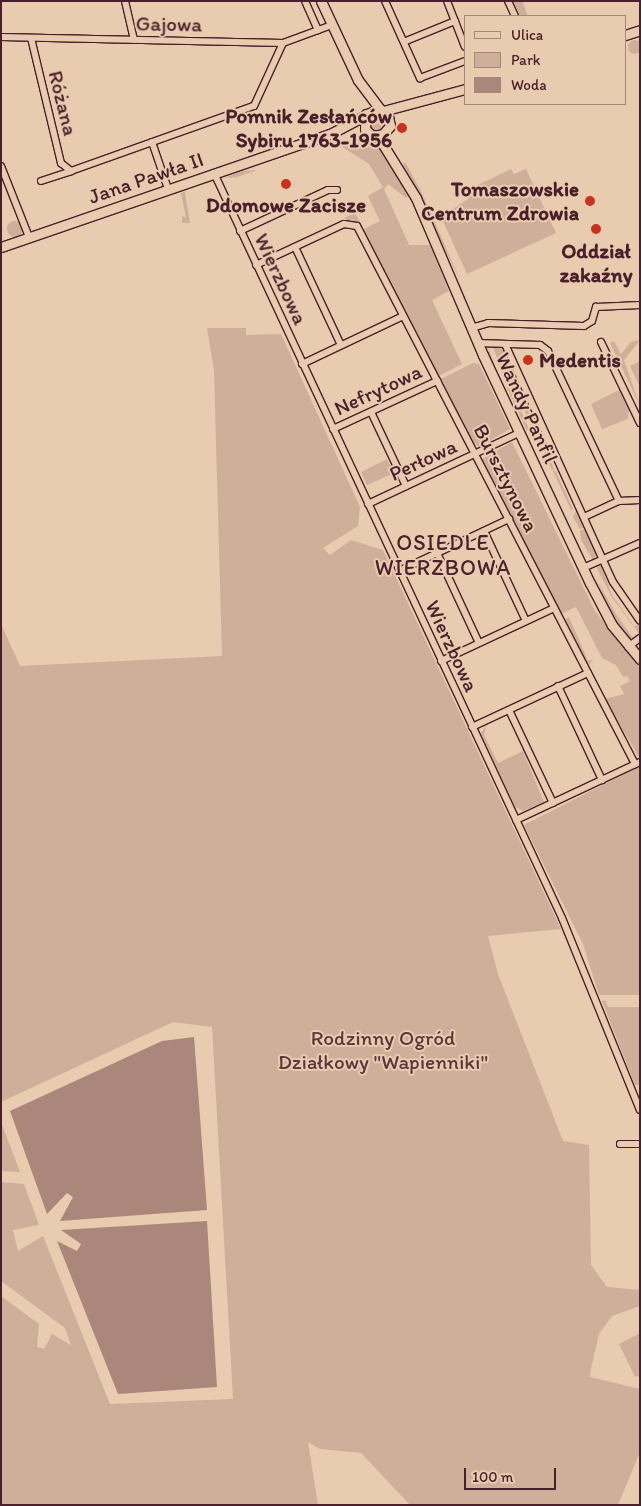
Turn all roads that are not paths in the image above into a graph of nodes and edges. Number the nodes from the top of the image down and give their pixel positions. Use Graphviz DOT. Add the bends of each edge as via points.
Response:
graph roads {
  1 [pos="125,1"];
  2 [pos="305,1"];
  3 [pos="321,1"];
  4 [pos="447,1"];
  5 [pos="508,1"];
  6 [pos="388,2"];
  7 [pos="515,15"];
  8 [pos="455,21"];
  9 [pos="332,25"];
  10 [pos="318,30"];
  11 [pos="640,30"];
  12 [pos="626,35"];
  13 [pos="1,37"];
  14 [pos="31,38"];
  15 [pos="134,40"];
  16 [pos="406,40"];
  17 [pos="463,42"];
  18 [pos="283,43"];
  19 [pos="463,62"];
  20 [pos="358,80"];
  21 [pos="463,90"];
  22 [pos="417,105"];
  23 [pos="382,110"];
  24 [pos="365,115"];
  25 [pos="389,126"];
  26 [pos="330,134"];
  27 [pos="370,134"];
  28 [pos="152,142"];
  29 [pos="397,164"];
  30 [pos="1,166"];
  31 [pos="71,171"];
  32 [pos="214,173"];
  33 [pos="41,181"];
  34 [pos="168,188"];
  35 [pos="337,190"];
  36 [pos="240,231"];
  37 [pos="29,237"];
  38 [pos="1,247"];
  39 [pos="295,247"];
  40 [pos="256,265"];
  41 [pos="640,305"];
  42 [pos="403,316"];
  43 [pos="471,328"];
  44 [pos="601,342"];
  45 [pos="478,343"];
  46 [pos="505,344"];
  47 [pos="340,345"];
  48 [pos="302,364"];
  49 [pos="437,381"];
  50 [pos="371,412"];
  51 [pos="640,423"];
  52 [pos="333,430"];
  53 [pos="519,433"];
  54 [pos="475,454"];
  55 [pos="406,486"];
  56 [pos="619,500"];
  57 [pos="640,500"];
  58 [pos="368,504"];
  59 [pos="584,517"];
  60 [pos="509,519"];
  61 [pos="484,531"];
  62 [pos="640,543"];
  63 [pos="437,553"];
  64 [pos="603,560"];
  65 [pos="582,568"];
  66 [pos="399,571"];
  67 [pos="554,608"];
  68 [pos="526,621"];
  69 [pos="640,621"];
  70 [pos="640,638"];
  71 [pos="479,643"];
  72 [pos="628,647"];
  73 [pos="640,659"];
  74 [pos="441,661"];
  75 [pos="588,673"];
  76 [pos="558,686"];
  77 [pos="509,710"];
  78 [pos="472,727"];
  79 [pos="638,763"];
  80 [pos="602,780"];
  81 [pos="553,803"];
  82 [pos="516,820"];
  83 [pos="640,1110"];
  84 [pos="620,1144"];
  85 [pos="640,1144"];
  1 -- 15 [label="street"];
  2 -- 10 [label="street"];
  3 -- 9 [label="street"];
  4 -- 8 [label="street"];
  5 -- 7 [label="street"];
  6 -- 16 [label="street"];
  8 -- 16 [label="street"];
  8 -- 17 [label="street"];
  9 -- 10 [label="street, Gajowa"];
  9 -- 20 [label="street"];
  10 -- 18 [label="street, Gajowa"];
  11 -- 12 [label="street"];
  13 -- 14 [label="street, Gajowa"];
  14 -- 15 [label="street, Gajowa"];
  14 -- 31 [label="street, Różana" via="61,163"];
  15 -- 18 [label="street, Gajowa"];
  16 -- 19 [label="street" via="420,78"];
  18 -- 28 [label="street" via="254,106"];
  20 -- 23 [label="street, Wandy Panfil"];
  20 -- 24 [label="street"];
  21 -- 22 [label="street"];
  22 -- 23 [label="street"];
  22 -- 25 [label="street"];
  23 -- 24 [label="street, Jana Pawła II"];
  23 -- 25 [label="street, Wandy Panfil"];
  24 -- 26 [label="street, Jana Pawła II"];
  24 -- 27 [label="street"];
  25 -- 27 [label="street"];
  25 -- 29 [label="street, Wandy Panfil"];
  26 -- 27 [label="street, Jana Pawła II"];
  26 -- 32 [label="street, Jana Pawła II"];
  27 -- 29 [label="street, Wandy Panfil"];
  28 -- 31 [label="street"];
  28 -- 34 [label="street"];
  29 -- 43 [label="street, Wandy Panfil"];
  30 -- 37 [label="street"];
  31 -- 33 [label="street"];
  32 -- 34 [label="street, Jana Pawła II"];
  32 -- 36 [label="street, Wierzbowa"];
  34 -- 37 [label="street, Jana Pawła II"];
  35 -- 36 [label="street" via="328,190"];
  36 -- 40 [label="street, Wierzbowa"];
  37 -- 38 [label="street, Jana Pawła II"];
  39 -- 40 [label="street"];
  39 -- 42 [label="street, Bursztynowa" via="348,223 357,226"];
  39 -- 47 [label="street"];
  40 -- 48 [label="street, Wierzbowa"];
  41 -- 43 [label="street" via="596,308 589,324 584,326 488,323"];
  42 -- 47 [label="street"];
  42 -- 49 [label="street, Bursztynowa"];
  43 -- 45 [label="street, Wandy Panfil"];
  44 -- 51 [label="street"];
  45 -- 46 [label="street"];
  45 -- 53 [label="street, Wandy Panfil"];
  46 -- 56 [label="street" via="540,345 548,351"];
  46 -- 59 [label="street"];
  47 -- 48 [label="street"];
  48 -- 52 [label="street, Wierzbowa"];
  49 -- 50 [label="street, Nefrytowa"];
  49 -- 54 [label="street, Bursztynowa"];
  50 -- 52 [label="street, Nefrytowa"];
  50 -- 55 [label="street"];
  52 -- 58 [label="street, Wierzbowa"];
  53 -- 54 [label="street, Perłowa"];
  53 -- 65 [label="street, Wandy Panfil"];
  54 -- 55 [label="street, Perłowa"];
  54 -- 60 [label="street, Bursztynowa"];
  55 -- 58 [label="street, Perłowa"];
  56 -- 57 [label="street"];
  56 -- 59 [label="street"];
  58 -- 66 [label="street, Wierzbowa"];
  59 -- 64 [label="street"];
  60 -- 61 [label="street"];
  60 -- 67 [label="street, Bursztynowa"];
  61 -- 63 [label="street"];
  61 -- 68 [label="street"];
  62 -- 64 [label="street"];
  63 -- 66 [label="street"];
  63 -- 71 [label="street"];
  64 -- 65 [label="street"];
  64 -- 69 [label="street"];
  65 -- 72 [label="street, Wandy Panfil"];
  66 -- 74 [label="street, Wierzbowa"];
  67 -- 68 [label="street"];
  67 -- 75 [label="street, Bursztynowa"];
  68 -- 71 [label="street"];
  70 -- 72 [label="street"];
  71 -- 74 [label="street"];
  72 -- 73 [label="street, Wandy Panfil"];
  74 -- 78 [label="street, Wierzbowa"];
  75 -- 76 [label="street"];
  75 -- 79 [label="street, Bursztynowa"];
  76 -- 77 [label="street"];
  76 -- 80 [label="street"];
  77 -- 78 [label="street"];
  77 -- 81 [label="street"];
  78 -- 82 [label="street, Wierzbowa"];
  79 -- 80 [label="street"];
  80 -- 81 [label="street"];
  81 -- 82 [label="street"];
  82 -- 83 [label="street, Wierzbowa" via="562,918"];
  84 -- 85 [label="street"];
}
